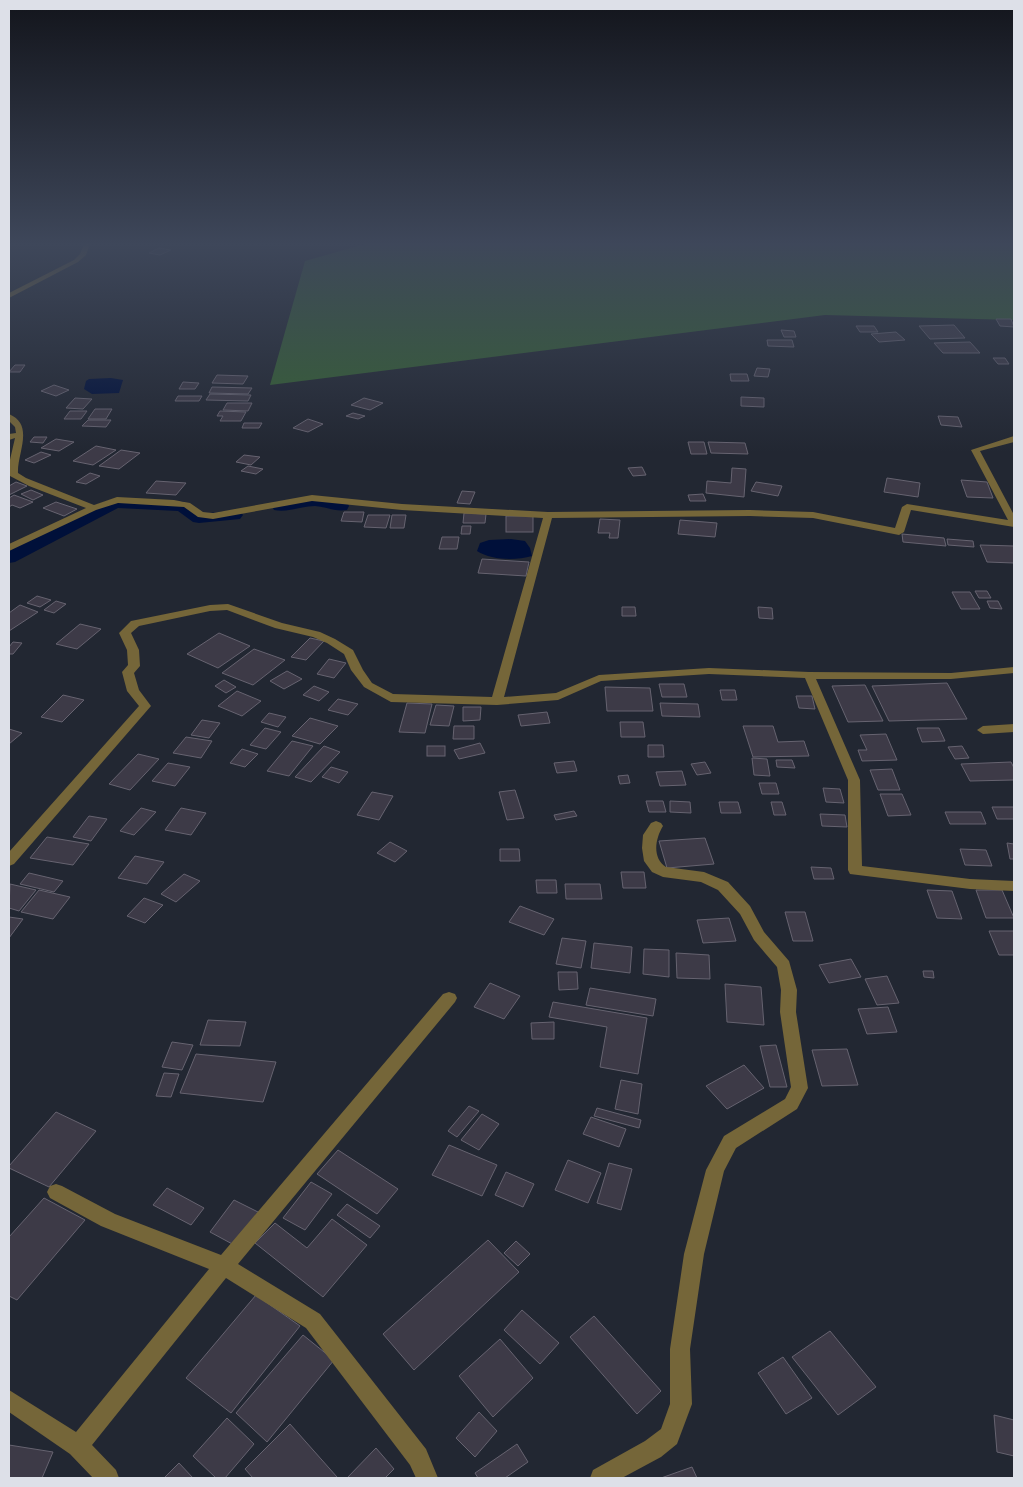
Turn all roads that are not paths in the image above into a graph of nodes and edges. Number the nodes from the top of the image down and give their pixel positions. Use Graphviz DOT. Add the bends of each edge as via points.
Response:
graph roads {
  1 [pos="9,416"];
  2 [pos="20,435"];
  3 [pos="9,437"];
  4 [pos="1014,439"];
  5 [pos="93,508"];
  6 [pos="548,516"];
  7 [pos="1014,523"];
  8 [pos="9,548"];
  9 [pos="1014,670"];
  10 [pos="809,674"];
  11 [pos="497,701"];
  12 [pos="1014,728"];
  13 [pos="983,730"];
  14 [pos="656,826"];
  15 [pos="9,861"];
  16 [pos="1014,886"];
  17 [pos="449,998"];
  18 [pos="56,1192"];
  19 [pos="224,1266"];
  20 [pos="9,1400"];
  21 [pos="78,1446"];
  22 [pos="108,1478"];
  23 [pos="427,1478"];
  24 [pos="601,1478"];
  1 -- 2 [label="street" via="19,427"];
  2 -- 3 [label="street"];
  2 -- 5 [label="street" via="12,466 14,474"];
  4 -- 7 [label="street" via="975,450"];
  5 -- 6 [label="street" via="117,500 174,503 187,505 201,516 213,516 312,498"];
  5 -- 8 [label="street"];
  6 -- 7 [label="street" via="813,515 899,532 907,507"];
  6 -- 11 [label="street"];
  9 -- 10 [label="street" via="951,676"];
  10 -- 11 [label="street" via="708,671 599,678 558,696"];
  10 -- 16 [label="street" via="854,780 855,870"];
  11 -- 15 [label="street" via="391,698 368,685 350,652 331,641 228,607 136,623 125,633 133,650 134,666 128,672 133,692 145,706"];
  12 -- 13 [label="street"];
  14 -- 24 [label="street" via="650,835 649,848 651,861 657,868 663,872 704,877 723,886 745,910 760,936 784,965 800,1088 791,1104 730,1142 715,1170 694,1254 680,1349 680,1404 669,1436 653,1449"];
  17 -- 19 [label="street"];
  18 -- 19 [label="street" via="108,1220"];
  19 -- 21 [label="street"];
  19 -- 23 [label="street" via="313,1321 418,1457"];
  20 -- 21 [label="street"];
  21 -- 22 [label="street"];
}
